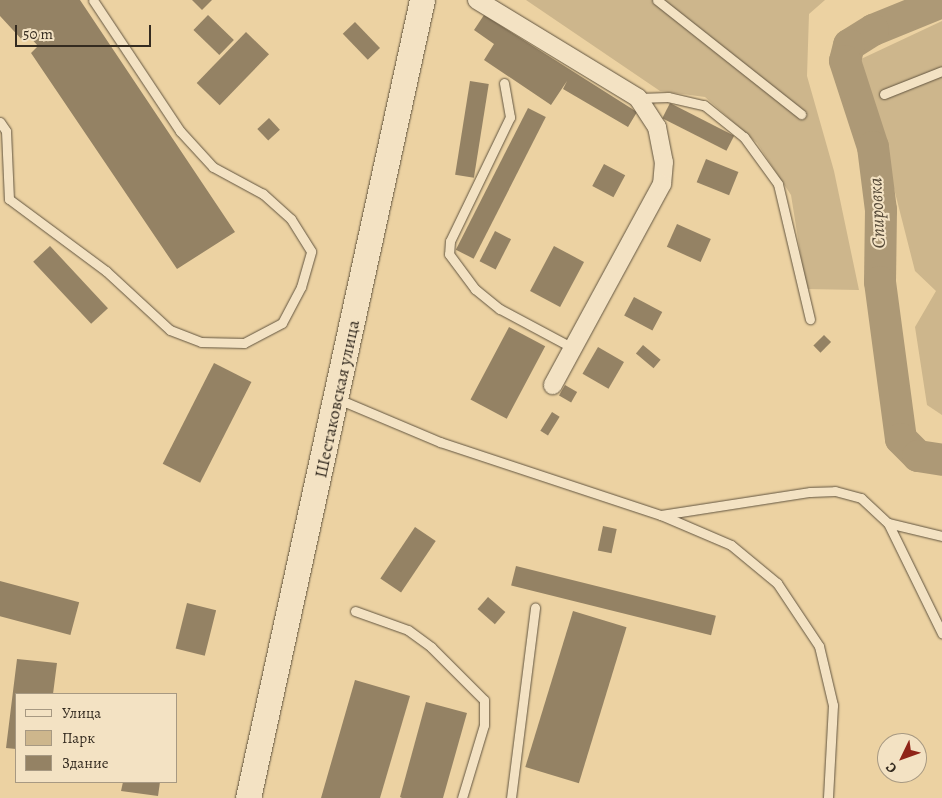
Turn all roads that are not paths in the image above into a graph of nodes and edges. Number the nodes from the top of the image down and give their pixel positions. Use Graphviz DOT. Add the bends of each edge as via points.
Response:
graph roads {
  1 [pos="93,0"];
  2 [pos="422,0"];
  3 [pos="477,0"];
  4 [pos="657,0"];
  5 [pos="942,71"];
  6 [pos="504,84"];
  7 [pos="884,94"];
  8 [pos="638,98"];
  9 [pos="801,114"];
  10 [pos="0,122"];
  11 [pos="9,199"];
  12 [pos="0,204"];
  13 [pos="810,319"];
  14 [pos="573,348"];
  15 [pos="553,385"];
  16 [pos="338,399"];
  17 [pos="661,515"];
  18 [pos="888,523"];
  19 [pos="942,536"];
  20 [pos="535,608"];
  21 [pos="355,611"];
  22 [pos="942,633"];
  23 [pos="248,798"];
  24 [pos="462,798"];
  25 [pos="511,798"];
  26 [pos="828,798"];
  1 -- 11 [label="lane" via="187,139 213,167 263,194 290,219 310,251 301,287 282,323 244,343 201,342 170,330 106,271"];
  2 -- 16 [label="main road, Шестаковская улица"];
  3 -- 8 [label="street"];
  4 -- 9 [label="lane"];
  5 -- 7 [label="lane"];
  6 -- 14 [label="lane" via="510,117 450,241 449,254 475,289 500,309"];
  8 -- 13 [label="lane" via="668,97 704,105 744,137 778,184"];
  8 -- 14 [label="street" via="657,127 664,162 662,184"];
  10 -- 11 [label="lane" via="6,131"];
  11 -- 12 [label="lane"];
  14 -- 15 [label="street"];
  16 -- 17 [label="lane" via="440,442"];
  16 -- 23 [label="main road, Шестаковская улица"];
  17 -- 18 [label="lane" via="835,491 861,498"];
  17 -- 26 [label="lane" via="732,545 777,583 819,646 833,705"];
  18 -- 19 [label="lane"];
  18 -- 22 [label="lane"];
  20 -- 25 [label="lane"];
  21 -- 24 [label="lane" via="408,630 431,647 484,700 484,725"];
}
